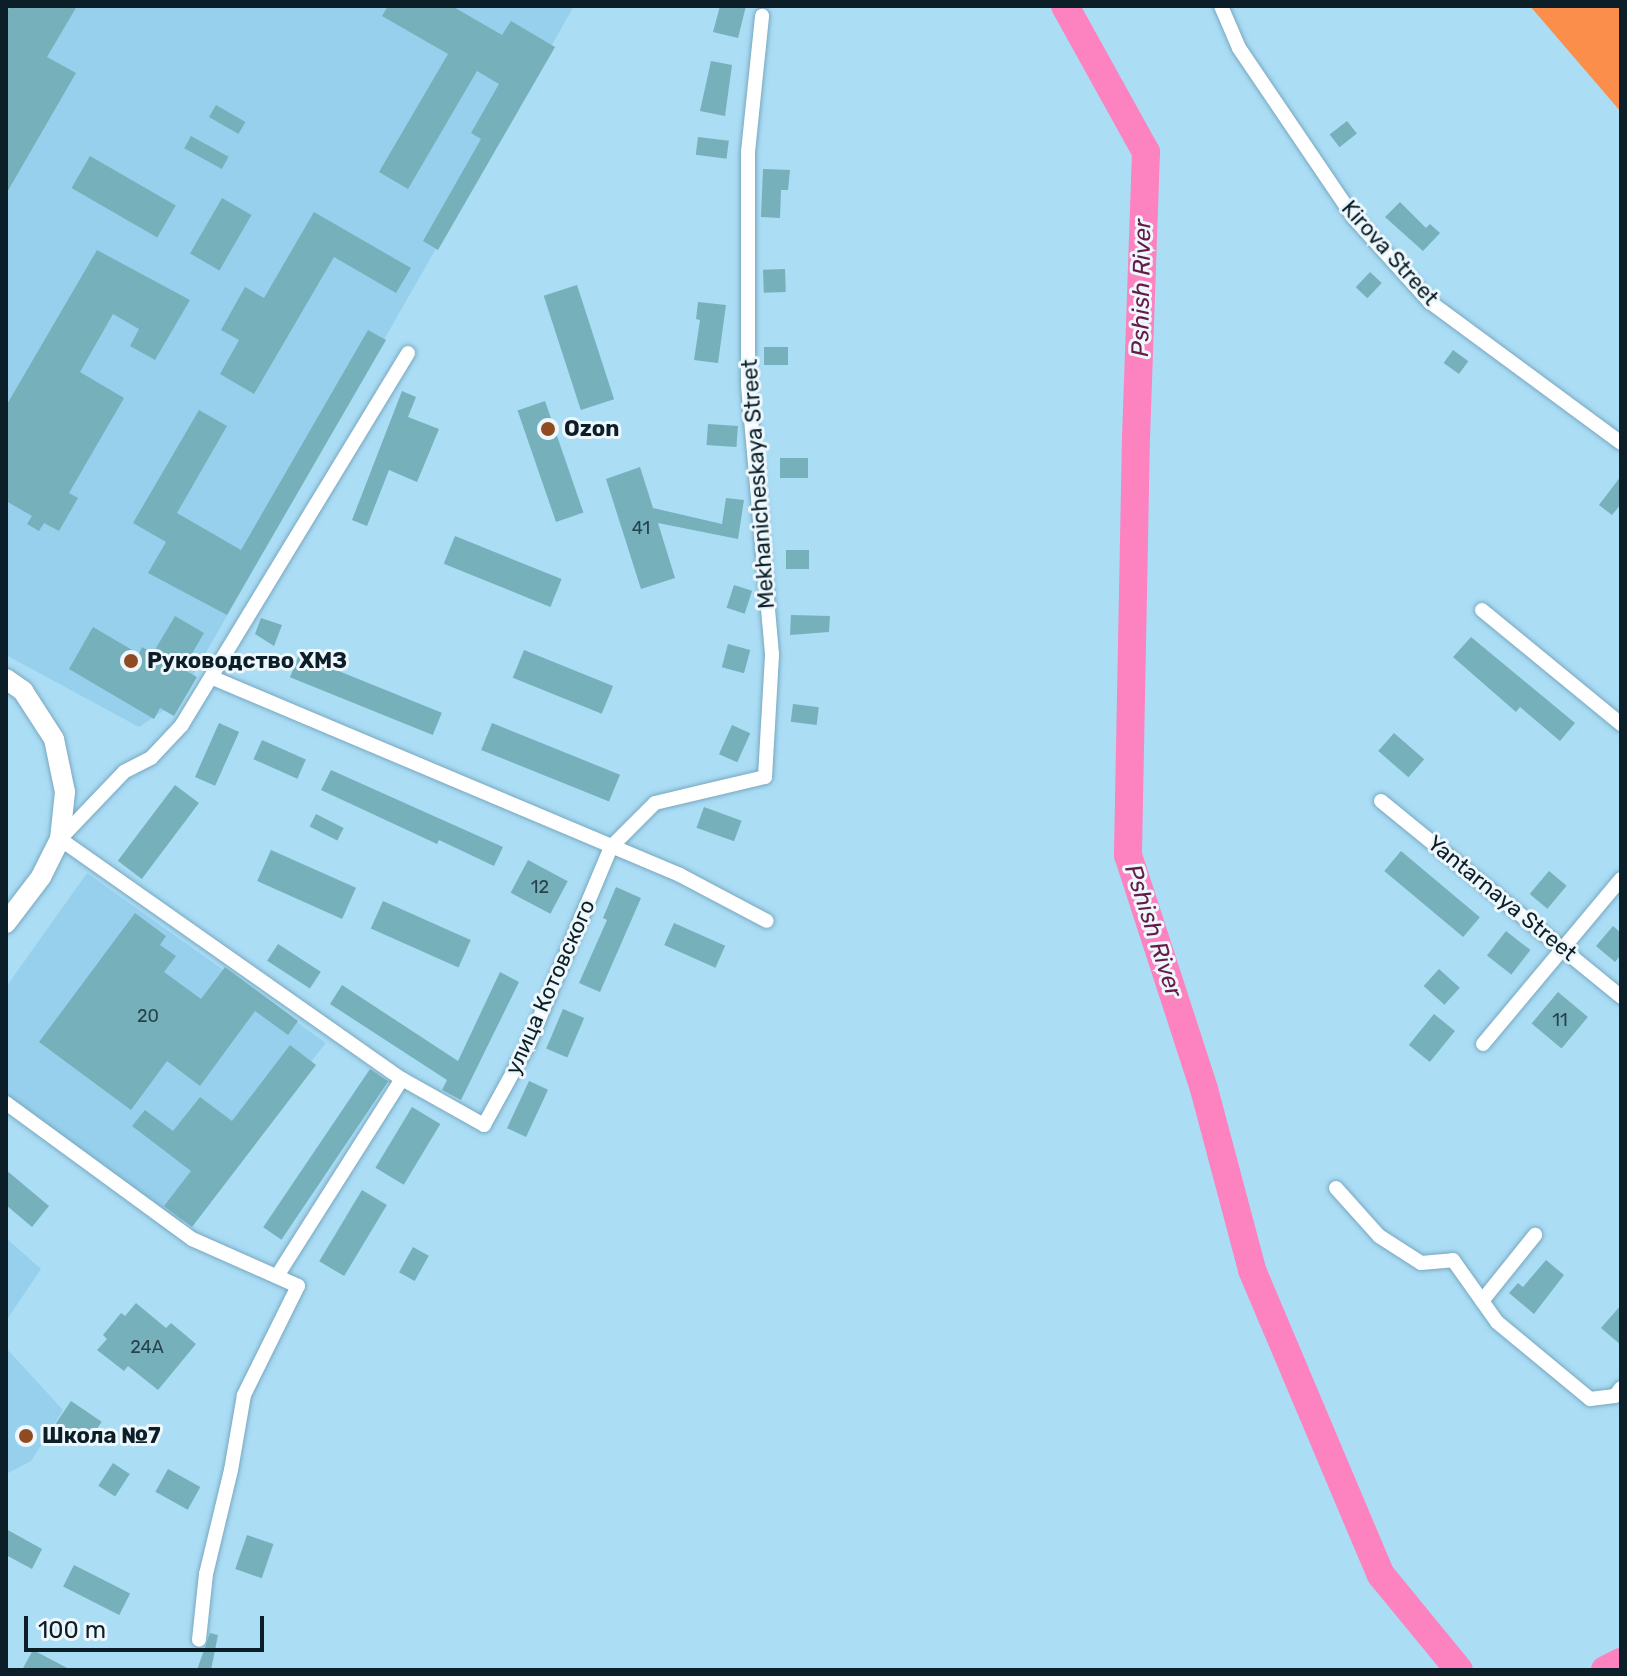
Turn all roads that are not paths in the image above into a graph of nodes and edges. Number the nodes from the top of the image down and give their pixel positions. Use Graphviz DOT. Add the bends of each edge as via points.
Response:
graph roads {
  1 [pos="1221,6"];
  2 [pos="762,16"];
  3 [pos="408,353"];
  4 [pos="1621,443"];
  5 [pos="1482,610"];
  6 [pos="213,678"];
  7 [pos="6,679"];
  8 [pos="1621,724"];
  9 [pos="1381,801"];
  10 [pos="60,839"];
  11 [pos="611,847"];
  12 [pos="1621,879"];
  13 [pos="767,921"];
  14 [pos="6,923"];
  15 [pos="1562,947"];
  16 [pos="1621,997"];
  17 [pos="1483,1044"];
  18 [pos="402,1079"];
  19 [pos="6,1103"];
  20 [pos="1336,1188"];
  21 [pos="1535,1235"];
  22 [pos="277,1276"];
  23 [pos="1482,1301"];
  24 [pos="1618,1392"];
  25 [pos="199,1640"];
  1 -- 4 [label="street, Kirova Street" via="1239,48 1354,218 1430,302"];
  2 -- 11 [label="street, Mekhanicheskaya Street" via="748,152 748,384 772,654 765,777 655,803"];
  3 -- 6 [label="street"];
  5 -- 8 [label="street"];
  6 -- 10 [label="street" via="182,725 151,758 124,772"];
  6 -- 11 [label="street"];
  7 -- 10 [label="main road" via="23,691 54,739 65,792"];
  9 -- 15 [label="street, Yantarnaya Street"];
  10 -- 14 [label="main road" via="41,877"];
  10 -- 18 [label="street"];
  11 -- 13 [label="street" via="680,875"];
  11 -- 18 [label="street, улица Котовского" via="529,1043 484,1125"];
  12 -- 15 [label="street"];
  15 -- 16 [label="street, Yantarnaya Street"];
  15 -- 17 [label="street"];
  18 -- 22 [label="street"];
  19 -- 22 [label="street" via="192,1239"];
  20 -- 23 [label="street" via="1379,1236 1421,1263 1453,1260"];
  21 -- 23 [label="street"];
  22 -- 25 [label="street" via="298,1286 244,1395 206,1574"];
  23 -- 24 [label="street" via="1497,1322 1590,1399"];
}
